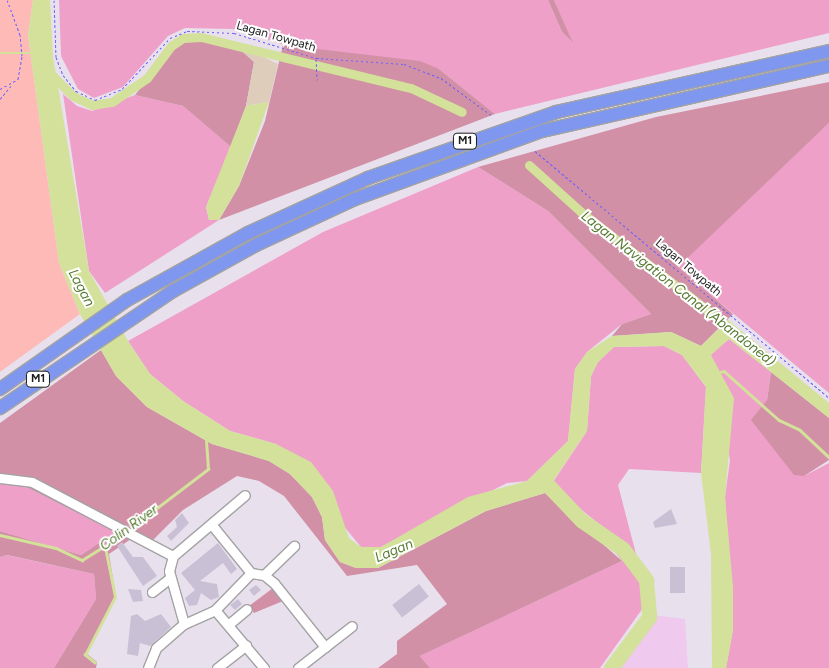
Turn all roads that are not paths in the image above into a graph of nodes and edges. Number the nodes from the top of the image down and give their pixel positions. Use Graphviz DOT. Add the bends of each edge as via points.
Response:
graph roads {
  1 [pos="829,51"];
  2 [pos="829,66"];
  3 [pos="0,389"];
  4 [pos="0,408"];
  5 [pos="0,478"];
  6 [pos="245,495"];
  7 [pos="211,524"];
  8 [pos="294,546"];
  9 [pos="173,556"];
  10 [pos="251,573"];
  11 [pos="264,575"];
  12 [pos="170,578"];
  13 [pos="152,592"];
  14 [pos="247,609"];
  15 [pos="215,610"];
  16 [pos="184,624"];
  17 [pos="229,624"];
  18 [pos="352,626"];
  19 [pos="246,645"];
  20 [pos="324,647"];
  21 [pos="148,668"];
  22 [pos="217,668"];
  23 [pos="264,668"];
  24 [pos="298,668"];
  1 -- 3 [label="highway, M1" via="572,108 430,153 282,216 127,300"];
  2 -- 4 [label="highway, M1" via="571,123 460,158 310,218 135,314"];
  5 -- 9 [label="lane" via="32,482"];
  6 -- 7 [label="lane"];
  7 -- 9 [label="lane"];
  7 -- 10 [label="lane"];
  8 -- 11 [label="lane"];
  9 -- 12 [label="lane"];
  10 -- 11 [label="lane"];
  10 -- 15 [label="lane"];
  11 -- 20 [label="lane"];
  12 -- 13 [label="lane"];
  12 -- 16 [label="lane"];
  14 -- 17 [label="lane"];
  15 -- 16 [label="lane"];
  15 -- 17 [label="lane"];
  16 -- 21 [label="lane" via="156,648"];
  17 -- 19 [label="lane"];
  18 -- 20 [label="lane"];
  19 -- 22 [label="lane"];
  19 -- 23 [label="lane"];
  20 -- 24 [label="lane"];
}
